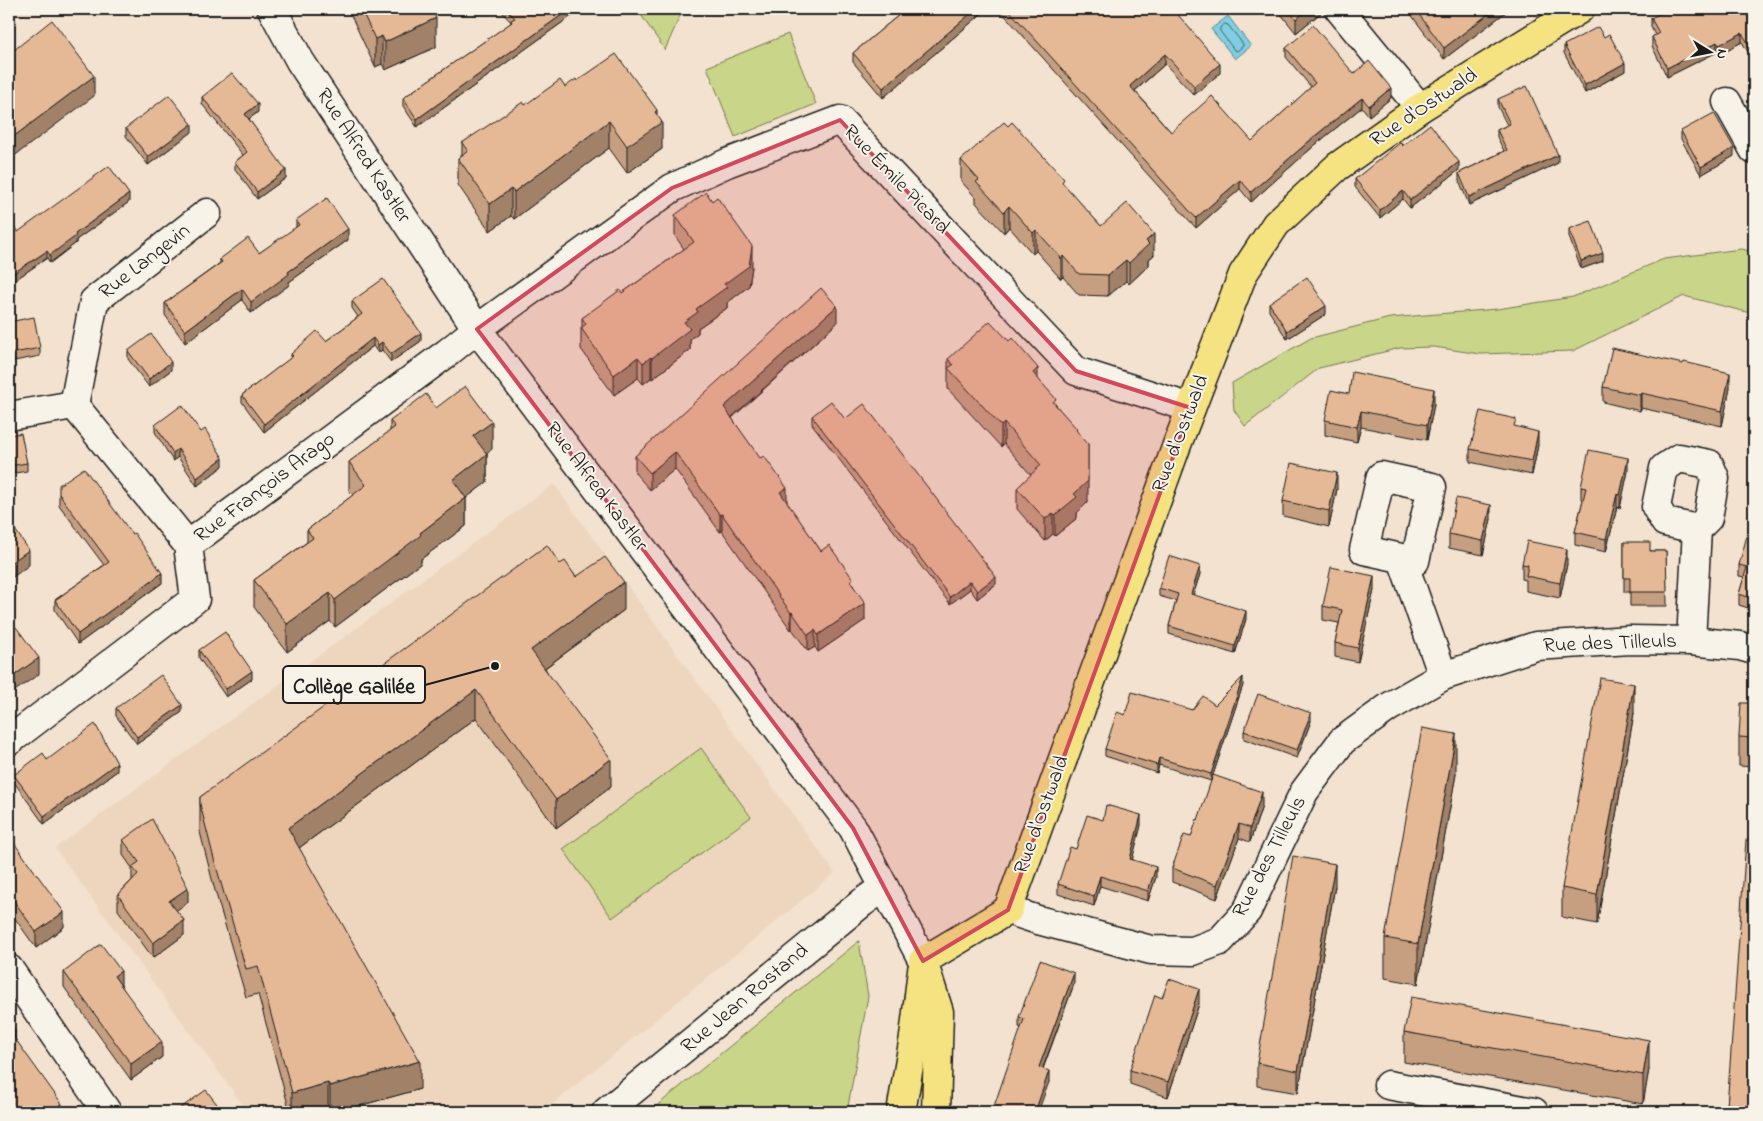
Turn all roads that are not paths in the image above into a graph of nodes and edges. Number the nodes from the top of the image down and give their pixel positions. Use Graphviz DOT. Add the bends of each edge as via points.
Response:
graph roads {
  1 [pos="272,9"];
  2 [pos="1339,9"];
  3 [pos="1580,9"];
  4 [pos="1727,102"];
  5 [pos="1420,108"];
  6 [pos="1754,150"];
  7 [pos="207,213"];
  8 [pos="477,329"];
  9 [pos="74,405"];
  10 [pos="1191,408"];
  11 [pos="9,416"];
  12 [pos="1697,529"];
  13 [pos="188,545"];
  14 [pos="1402,559"];
  15 [pos="1691,641"];
  16 [pos="1754,650"];
  17 [pos="1443,676"];
  18 [pos="9,741"];
  19 [pos="884,887"];
  20 [pos="1008,910"];
  21 [pos="923,961"];
  22 [pos="9,969"];
  23 [pos="1388,1085"];
  24 [pos="107,1112"];
  25 [pos="606,1112"];
  26 [pos="901,1112"];
  27 [pos="936,1112"];
  28 [pos="1534,1112"];
  1 -- 8 [label="street, Rue Alfred Kastler" via="300,61"];
  2 -- 5 [label="street"];
  3 -- 5 [label="main road, Rue d'Ostwald"];
  4 -- 6 [label="street"];
  5 -- 10 [label="main road, Rue d'Ostwald" via="1337,167 1276,224 1243,274"];
  7 -- 9 [label="street, Rue Langevin" via="94,301"];
  8 -- 10 [label="street, Rue Émile Picard" via="672,188 840,120 1076,371"];
  8 -- 13 [label="street, Rue François Arago"];
  8 -- 19 [label="street, Rue Alfred Kastler" via="853,828"];
  9 -- 11 [label="street"];
  9 -- 13 [label="street"];
  10 -- 20 [label="main road, Rue d'Ostwald"];
  12 -- 15 [label="street, Rue des Tilleuls"];
  13 -- 18 [label="street, Rue François Arago" via="195,599"];
  14 -- 17 [label="street"];
  15 -- 16 [label="street, Rue des Tilleuls"];
  15 -- 17 [label="street, Rue des Tilleuls" via="1630,640 1536,646"];
  17 -- 20 [label="street, Rue des Tilleuls" via="1389,707 1342,741 1304,792 1247,911 1220,941 1193,951 1151,950"];
  19 -- 21 [label="street, Rue Alfred Kastler"];
  19 -- 25 [label="street, Rue Jean Rostand"];
  20 -- 21 [label="main road"];
  21 -- 26 [label="main road"];
  21 -- 27 [label="main road" via="939,1012"];
  22 -- 24 [label="street"];
  23 -- 28 [label="street"];
}
